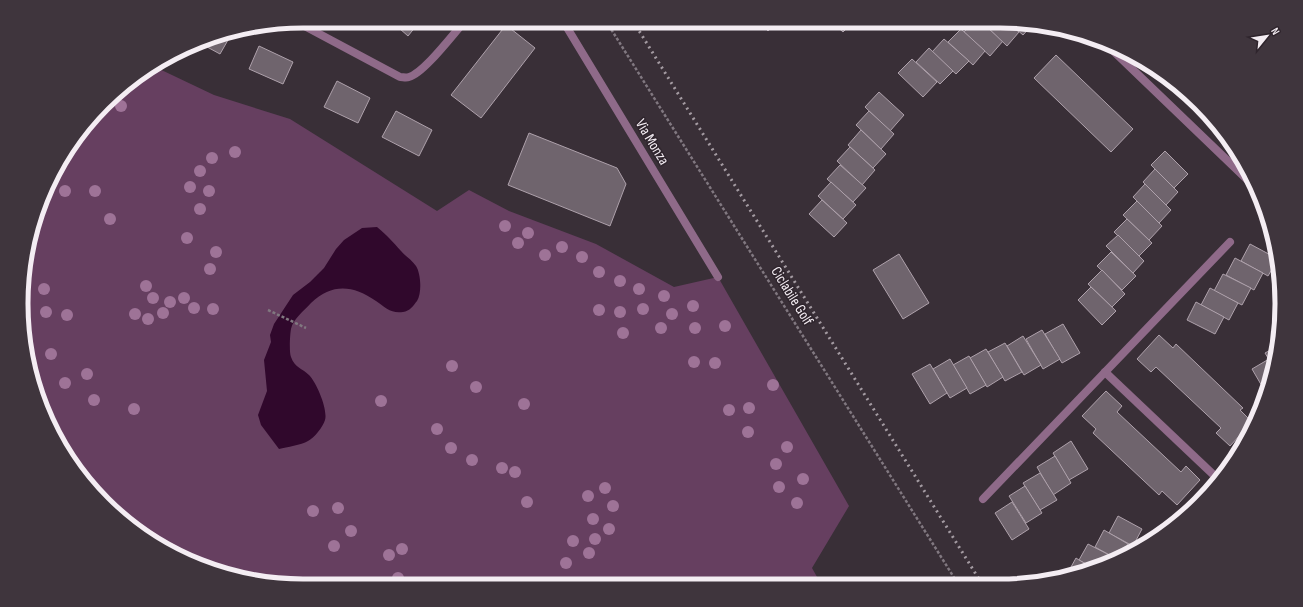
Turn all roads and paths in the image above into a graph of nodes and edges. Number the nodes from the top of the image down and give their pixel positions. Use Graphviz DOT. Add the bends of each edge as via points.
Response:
graph roads {
  1 [pos="308,28"];
  2 [pos="459,28"];
  3 [pos="567,28"];
  4 [pos="610,28"];
  5 [pos="1117,54"];
  6 [pos="1244,176"];
  7 [pos="1230,242"];
  8 [pos="718,277"];
  9 [pos="268,310"];
  10 [pos="306,328"];
  11 [pos="1106,372"];
  12 [pos="1214,476"];
  13 [pos="983,498"];
  14 [pos="955,579"];
  1 -- 2 [label="street" via="400,77 408,78 425,66"];
  3 -- 8 [label="street, Via Monza"];
  4 -- 14 [label="path, Ciclabile Golf"];
  5 -- 6 [label="street"];
  7 -- 11 [label="street"];
  9 -- 10 [label="path"];
  11 -- 12 [label="street"];
  11 -- 13 [label="street"];
}
